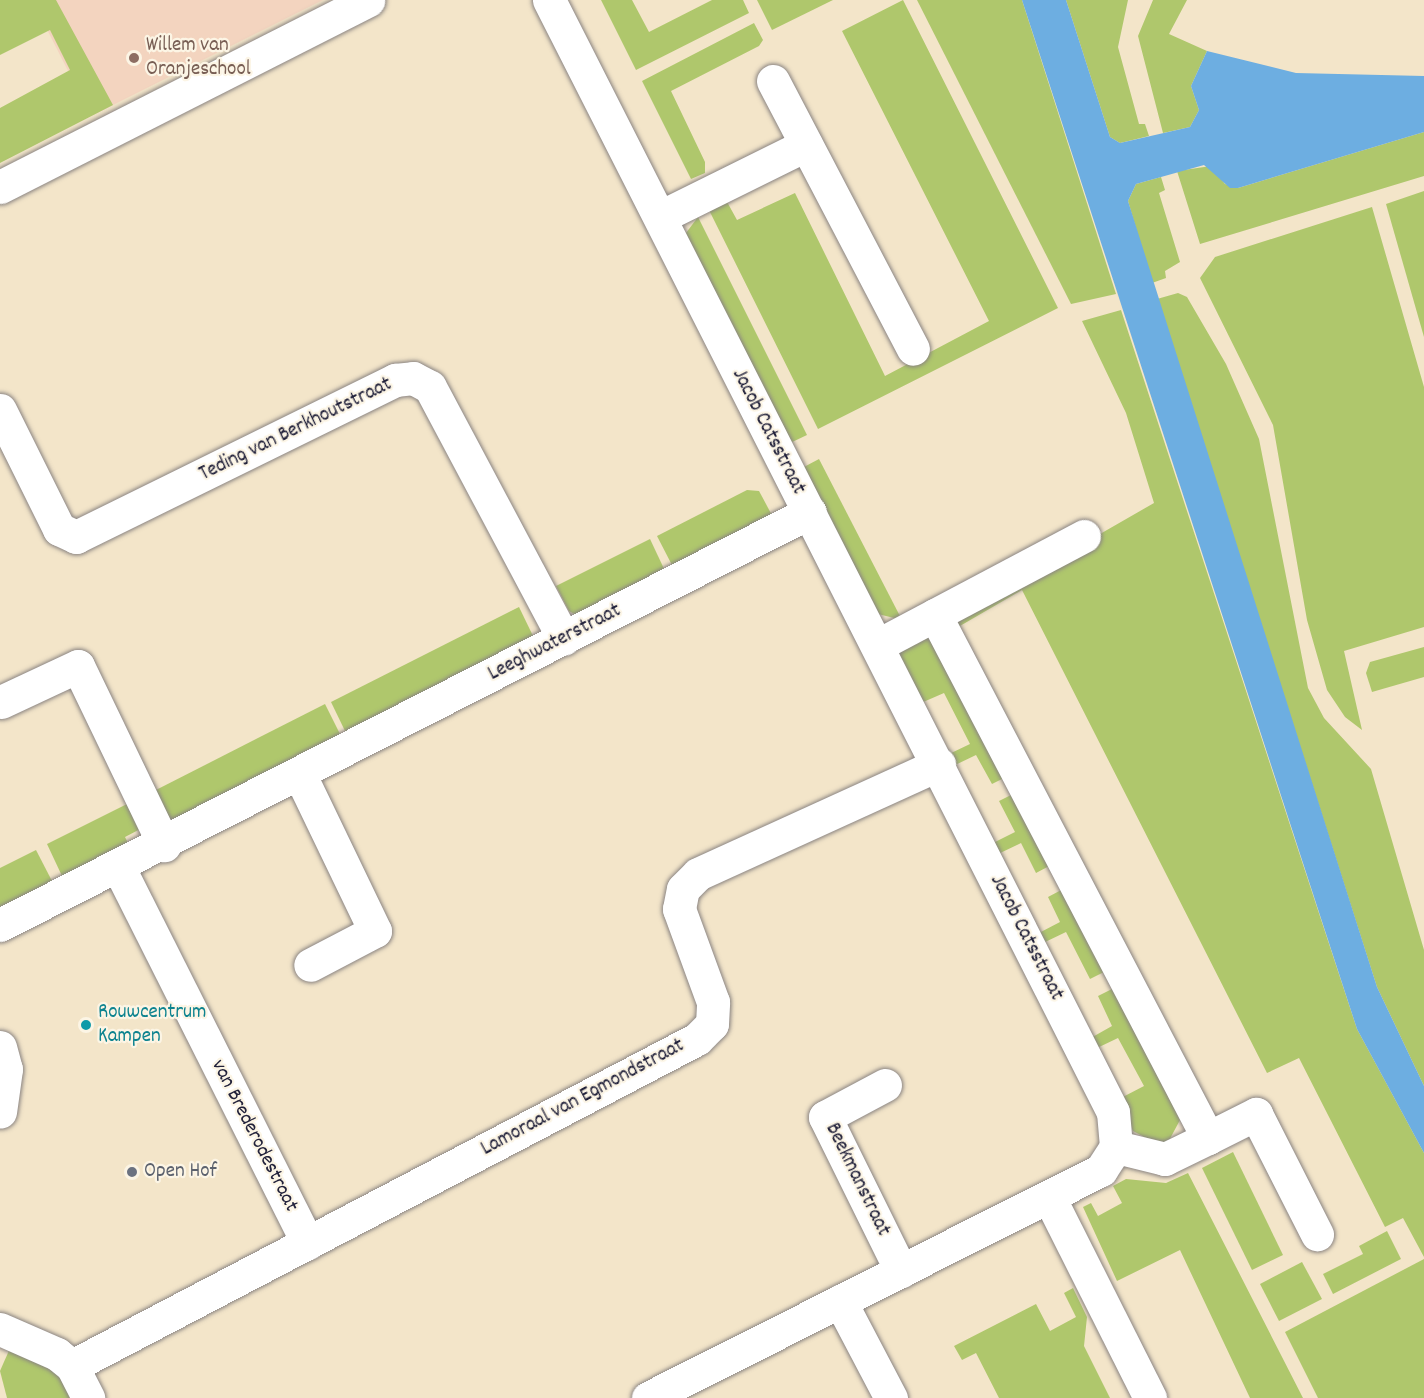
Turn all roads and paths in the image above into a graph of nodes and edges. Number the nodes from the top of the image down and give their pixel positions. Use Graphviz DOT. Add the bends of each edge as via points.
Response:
graph roads {
  1 [pos="368,0"];
  2 [pos="549,0"];
  3 [pos="773,81"];
  4 [pos="806,145"];
  5 [pos="0,187"];
  6 [pos="660,217"];
  7 [pos="913,349"];
  8 [pos="0,410"];
  9 [pos="810,512"];
  10 [pos="1084,536"];
  11 [pos="935,615"];
  12 [pos="564,639"];
  13 [pos="878,645"];
  14 [pos="2,702"];
  15 [pos="939,764"];
  16 [pos="300,774"];
  17 [pos="164,845"];
  18 [pos="119,868"];
  19 [pos="0,926"];
  20 [pos="310,965"];
  21 [pos="0,1047"];
  22 [pos="885,1085"];
  23 [pos="0,1112"];
  24 [pos="1209,1137"];
  25 [pos="1116,1147"];
  26 [pos="1049,1197"];
  27 [pos="1317,1234"];
  28 [pos="308,1243"];
  29 [pos="901,1271"];
  30 [pos="840,1301"];
  31 [pos="0,1329"];
  32 [pos="72,1366"];
  33 [pos="88,1398"];
  34 [pos="648,1398"];
  35 [pos="891,1398"];
  36 [pos="1150,1398"];
  1 -- 5 [label="street"];
  2 -- 6 [label="street, Jacob Catsstraat"];
  3 -- 4 [label="street"];
  4 -- 6 [label="street"];
  4 -- 7 [label="street"];
  6 -- 9 [label="street, Jacob Catsstraat"];
  8 -- 12 [label="street, Teding van Berkhoutstraat" via="59,529 76,537 395,380 413,378 430,387"];
  9 -- 12 [label="street, Leeghwaterstraat"];
  9 -- 13 [label="street, Jacob Catsstraat"];
  10 -- 11 [label="street"];
  11 -- 13 [label="street"];
  11 -- 24 [label="street"];
  12 -- 16 [label="street, Leeghwaterstraat"];
  13 -- 15 [label="street, Jacob Catsstraat"];
  14 -- 17 [label="street" via="78,666"];
  15 -- 25 [label="street, Jacob Catsstraat" via="1113,1112"];
  15 -- 28 [label="street, Lamoraal van Egmondstraat" via="698,874 683,889 679,909 713,1002 712,1024 697,1039"];
  16 -- 17 [label="street, Leeghwaterstraat"];
  16 -- 20 [label="street" via="375,931"];
  17 -- 18 [label="street, Leeghwaterstraat"];
  18 -- 19 [label="street, Leeghwaterstraat"];
  18 -- 28 [label="street, van Brederodestraat"];
  21 -- 23 [label="street" via="6,1069"];
  22 -- 29 [label="street, Beekmanstraat" via="825,1117"];
  24 -- 25 [label="street" via="1166,1159"];
  24 -- 27 [label="street" via="1256,1114"];
  25 -- 26 [label="street" via="1101,1170"];
  26 -- 29 [label="street"];
  26 -- 36 [label="street"];
  28 -- 32 [label="street, Lamoraal van Egmondstraat"];
  29 -- 30 [label="street"];
  30 -- 34 [label="street"];
  30 -- 35 [label="street"];
  31 -- 32 [label="street"];
  32 -- 33 [label="street"];
}
